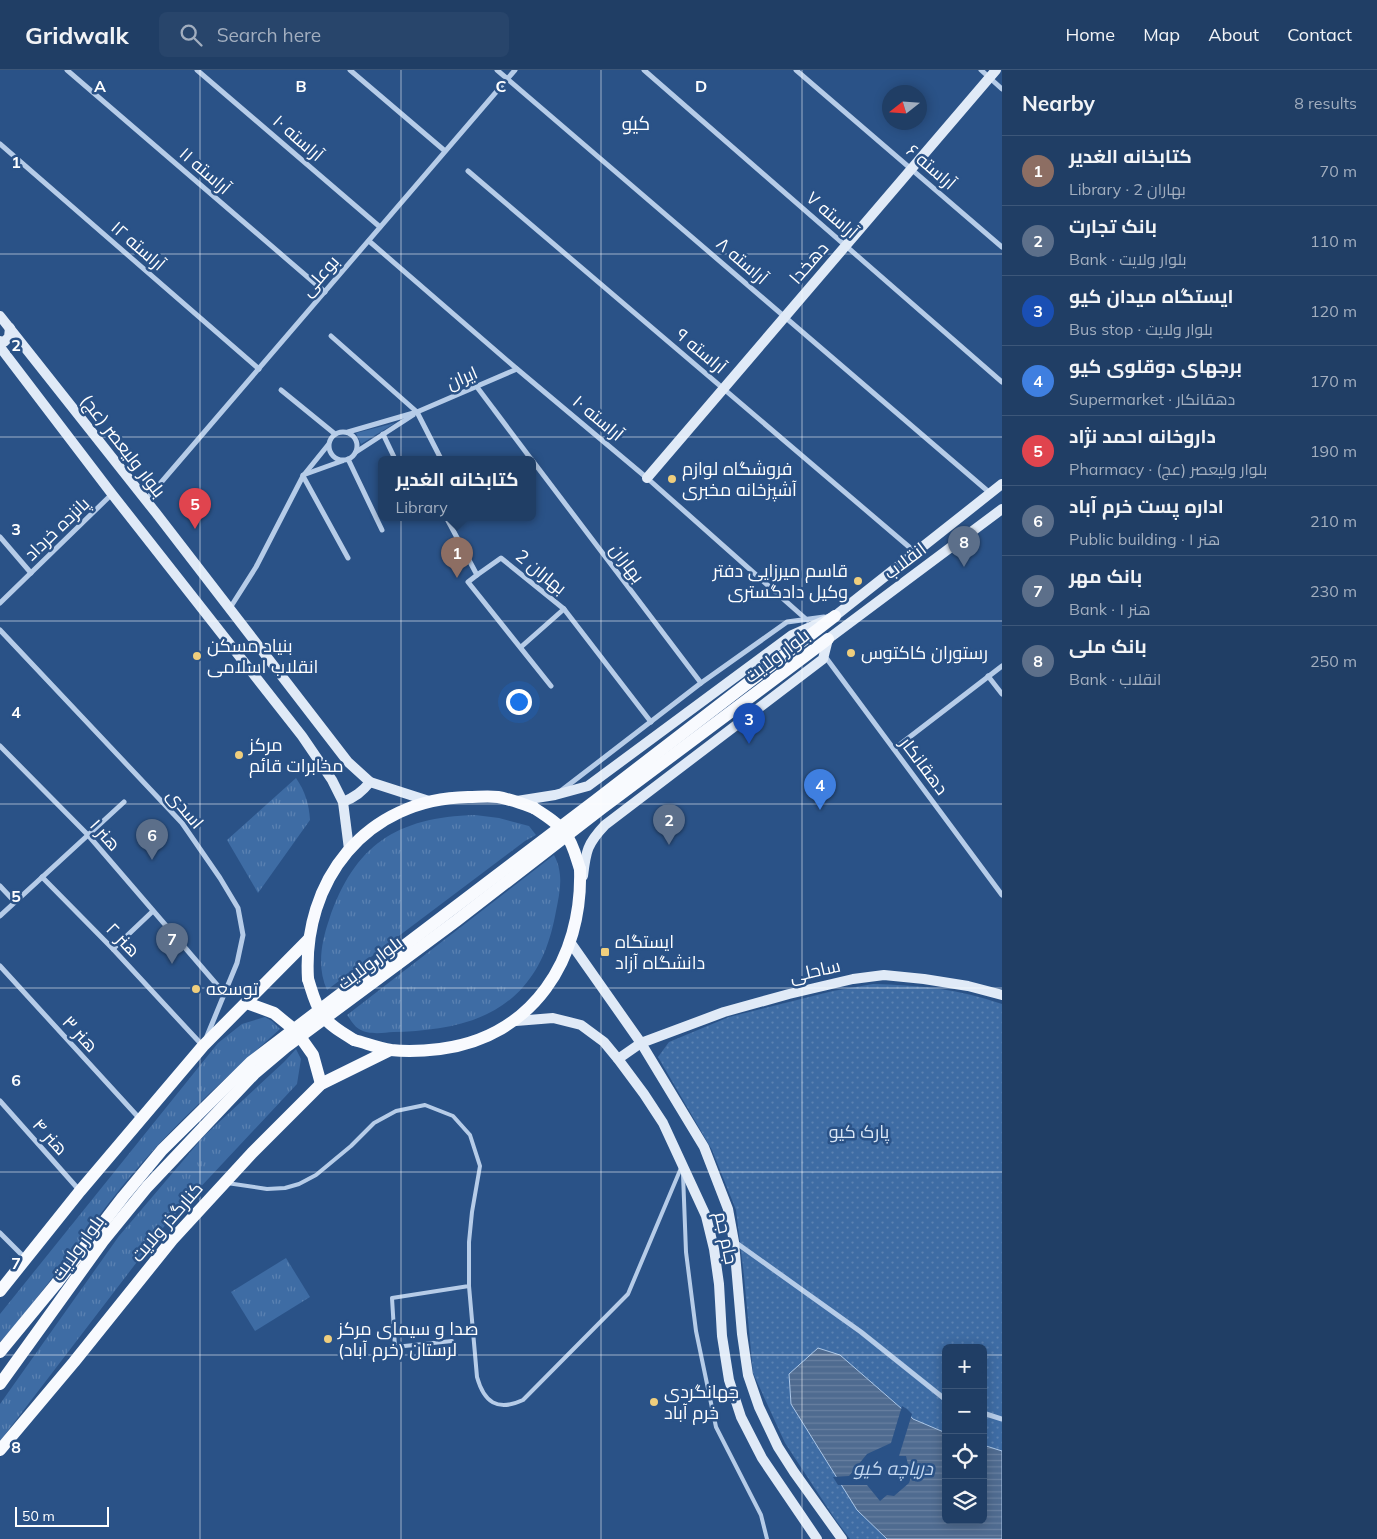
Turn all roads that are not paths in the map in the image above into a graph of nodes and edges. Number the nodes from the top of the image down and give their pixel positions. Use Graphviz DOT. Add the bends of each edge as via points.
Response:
graph roads {
  1 [pos="67,70"];
  2 [pos="197,70"];
  3 [pos="350,70"];
  4 [pos="497,70"];
  5 [pos="515,70"];
  6 [pos="644,70"];
  7 [pos="796,70"];
  8 [pos="980,70"];
  9 [pos="993,74"];
  10 [pos="508,79"];
  11 [pos="1002,89"];
  12 [pos="0,144"];
  13 [pos="445,151"];
  14 [pos="911,169"];
  15 [pos="468,171"];
  16 [pos="380,227"];
  17 [pos="369,241"];
  18 [pos="846,246"];
  19 [pos="1002,247"];
  20 [pos="324,292"];
  21 [pos="0,316"];
  22 [pos="785,316"];
  23 [pos="10,328"];
  24 [pos="331,336"];
  25 [pos="0,341"];
  26 [pos="0,347"];
  27 [pos="34,359"];
  28 [pos="16,368"];
  29 [pos="259,369"];
  30 [pos="517,369"];
  31 [pos="1002,382"];
  32 [pos="477,387"];
  33 [pos="724,388"];
  34 [pos="281,390"];
  35 [pos="417,412"];
  36 [pos="348,432"];
  37 [pos="334,434"];
  38 [pos="383,434"];
  39 [pos="328,445"];
  40 [pos="356,452"];
  41 [pos="394,456"];
  42 [pos="439,456"];
  43 [pos="529,456"];
  44 [pos="346,460"];
  45 [pos="536,465"];
  46 [pos="302,476"];
  47 [pos="647,478"];
  48 [pos="1002,484"];
  49 [pos="990,493"];
  50 [pos="112,494"];
  51 [pos="146,500"];
  52 [pos="1002,509"];
  53 [pos="448,521"];
  54 [pos="382,530"];
  55 [pos="0,537"];
  56 [pos="915,552"];
  57 [pos="348,558"];
  58 [pos="31,573"];
  59 [pos="477,574"];
  60 [pos="0,603"];
  61 [pos="230,608"];
  62 [pos="564,609"];
  63 [pos="835,616"];
  64 [pos="807,620"];
  65 [pos="0,630"];
  66 [pos="828,640"];
  67 [pos="521,647"];
  68 [pos="824,654"];
  69 [pos="1002,666"];
  70 [pos="988,676"];
  71 [pos="701,684"];
  72 [pos="551,686"];
  73 [pos="1002,694"];
  74 [pos="651,722"];
  75 [pos="0,746"];
  76 [pos="894,749"];
  77 [pos="370,782"];
  78 [pos="555,795"];
  79 [pos="429,801"];
  80 [pos="124,802"];
  81 [pos="343,802"];
  82 [pos="515,802"];
  83 [pos="88,836"];
  84 [pos="349,849"];
  85 [pos="42,877"];
  86 [pos="0,886"];
  87 [pos="581,890"];
  88 [pos="1002,895"];
  89 [pos="15,902"];
  90 [pos="153,911"];
  91 [pos="0,916"];
  92 [pos="308,940"];
  93 [pos="570,942"];
  94 [pos="113,949"];
  95 [pos="0,966"];
  96 [pos="224,993"];
  97 [pos="1002,995"];
  98 [pos="247,1003"];
  99 [pos="516,1021"];
  100 [pos="641,1042"];
  101 [pos="203,1046"];
  102 [pos="390,1050"];
  103 [pos="618,1059"];
  104 [pos="321,1084"];
  105 [pos="0,1101"];
  106 [pos="141,1120"];
  107 [pos="683,1164"];
  108 [pos="225,1183"];
  109 [pos="80,1191"];
  110 [pos="0,1232"];
  111 [pos="734,1242"];
  112 [pos="26,1259"];
  113 [pos="469,1286"];
  114 [pos="0,1292"];
  115 [pos="452,1341"];
  116 [pos="0,1352"];
  117 [pos="0,1384"];
  118 [pos="942,1397"];
  119 [pos="987,1414"];
  120 [pos="1002,1419"];
  121 [pos="0,1450"];
  122 [pos="767,1539"];
  123 [pos="817,1539"];
  124 [pos="842,1539"];
  1 -- 20 [label="street, آراسته ۱۱"];
  2 -- 16 [label="street, آراسته ۱۰"];
  3 -- 13 [label="street"];
  4 -- 10 [label="street, آراسته ۸"];
  5 -- 10 [label="street, بوعلی"];
  6 -- 18 [label="street, آراسته ۷"];
  7 -- 14 [label="street, آراسته ۶"];
  8 -- 9 [label="street"];
  9 -- 11 [label="street"];
  9 -- 14 [label="main road, دهخدا"];
  10 -- 13 [label="street, بوعلی"];
  10 -- 22 [label="street, آراسته ۸"];
  12 -- 29 [label="street, ۱۲ آراسته"];
  13 -- 16 [label="street, بوعلی"];
  14 -- 18 [label="main road, دهخدا"];
  14 -- 19 [label="street, آراسته ۶"];
  15 -- 33 [label="street, آراسته ۹"];
  16 -- 17 [label="street, بوعلی"];
  17 -- 20 [label="street, بوعلی"];
  17 -- 30 [label="street, آراسته ۱۰"];
  18 -- 22 [label="main road, دهخدا"];
  18 -- 31 [label="street, آراسته ۷"];
  20 -- 29 [label="street, بوعلی"];
  21 -- 23 [label="main road, بلوار ولیعصر (عج)"];
  22 -- 33 [label="main road, دهخدا"];
  22 -- 49 [label="street, آراسته ۸"];
  23 -- 25 [label="main road" via="9,336 4,342"];
  23 -- 27 [label="main road, بلوار ولیعصر (عج)"];
  24 -- 35 [label="street"];
  26 -- 28 [label="main road, بلوار ولیعصر (عج)"];
  27 -- 28 [label="main road" via="19,358"];
  27 -- 51 [label="main road, بلوار ولیعصر (عج)"];
  28 -- 50 [label="main road, بلوار ولیعصر (عج)"];
  29 -- 51 [label="street, بوعلی"];
  30 -- 32 [label="street, ایران"];
  30 -- 47 [label="street, آراسته ۱۰"];
  32 -- 35 [label="street, ایران"];
  32 -- 43 [label="street, بهاران"];
  33 -- 47 [label="main road, دهخدا"];
  33 -- 56 [label="street, آراسته ۹"];
  34 -- 37 [label="street"];
  35 -- 36 [label="street, ایران"];
  35 -- 38 [label="street, ایران"];
  35 -- 42 [label="street"];
  36 -- 37 [label="street"];
  36 -- 40 [label="street" via="357,442"];
  37 -- 39 [label="street"];
  38 -- 40 [label="street, ایران"];
  38 -- 41 [label="street"];
  39 -- 44 [label="street" via="334,457"];
  39 -- 46 [label="street"];
  40 -- 44 [label="street"];
  44 -- 46 [label="street"];
  44 -- 54 [label="street"];
  45 -- 71 [label="street, بهاران"];
  46 -- 57 [label="street"];
  46 -- 61 [label="street" via="256,568"];
  47 -- 64 [label="street, آراسته ۱۰"];
  48 -- 49 [label="main road, انقلاب"];
  49 -- 56 [label="main road, انقلاب"];
  50 -- 58 [label="street, پانزده خرداد"];
  50 -- 81 [label="main road, بلوار ولیعصر (عج)" via="302,736"];
  51 -- 61 [label="main road, بلوار ولیعصر (عج)"];
  52 -- 66 [label="main road, انقلاب"];
  53 -- 59 [label="street"];
  55 -- 58 [label="street"];
  56 -- 63 [label="main road, انقلاب"];
  58 -- 60 [label="street, پانزده خرداد"];
  59 -- 62 [label="street, بهاران 2" via="501,558"];
  59 -- 67 [label="street" via="468,582"];
  61 -- 77 [label="main road, بلوار ولیعصر (عج)" via="348,762"];
  62 -- 67 [label="street"];
  62 -- 74 [label="street, بهاران 2"];
  63 -- 64 [label="street"];
  63 -- 78 [label="main road, انقلاب" via="792,635 588,786"];
  63 -- 116 [label="main road, بلوار ولایت" via="251,1062 162,1150"];
  64 -- 71 [label="street" via="787,622"];
  65 -- 96 [label="street, اسدی" via="182,823 220,878 238,908 243,935 237,963"];
  66 -- 68 [label="main road"];
  66 -- 117 [label="main road, بلوار ولایت" via="254,1074 147,1187 103,1241"];
  67 -- 72 [label="street"];
  68 -- 76 [label="street, دهقانکار"];
  68 -- 87 [label="main road" via="823,659 605,825 589,846"];
  69 -- 70 [label="street"];
  70 -- 73 [label="street"];
  70 -- 76 [label="street"];
  71 -- 74 [label="street"];
  74 -- 78 [label="street"];
  75 -- 83 [label="street, هنر ۱"];
  76 -- 88 [label="street, دهقانکار"];
  77 -- 79 [label="main road, بلوار ولیعصر (عج)"];
  77 -- 81 [label="main road" via="354,798"];
  78 -- 82 [label="main road, انقلاب"];
  79 -- 82 [label="main road" via="498,797"];
  79 -- 84 [label="main road" via="385,819"];
  80 -- 83 [label="street"];
  81 -- 84 [label="main road, بلوار ولیعصر (عج)"];
  82 -- 87 [label="main road, bridge" via="534,808 565,833 580,869"];
  83 -- 85 [label="street"];
  83 -- 90 [label="street, هنر ۱"];
  84 -- 92 [label="main road" via="330,875"];
  85 -- 89 [label="street"];
  85 -- 94 [label="street, هنر ۲"];
  86 -- 89 [label="street"];
  87 -- 93 [label="main road"];
  89 -- 91 [label="street"];
  90 -- 94 [label="street"];
  90 -- 96 [label="street, هنر ۱"];
  92 -- 98 [label="main road"];
  92 -- 102 [label="main road, bridge" via="308,979 322,1016 354,1040"];
  93 -- 99 [label="main road" via="557,973"];
  93 -- 100 [label="main road, جام جم"];
  94 -- 101 [label="street, هنر ۲"];
  95 -- 106 [label="street, هنر ۳"];
  96 -- 101 [label="street, اسدی"];
  97 -- 100 [label="main road, ساحلی" via="924,979 884,975 853,979 724,1012"];
  98 -- 101 [label="main road"];
  98 -- 104 [label="main road, bridge" via="274,1013 296,1031 312,1056"];
  99 -- 102 [label="main road" via="459,1047 426,1051"];
  99 -- 103 [label="main road, جام جم" via="553,1018 581,1025 604,1042"];
  100 -- 103 [label="main road, ساحلی"];
  100 -- 111 [label="main road, جام جم" via="704,1147 728,1209"];
  101 -- 106 [label="main road"];
  102 -- 104 [label="main road, کنارگذر ولایت"];
  103 -- 107 [label="main road, جام جم" via="663,1123"];
  104 -- 108 [label="main road, کنارگذر ولایت"];
  105 -- 109 [label="street, هنر ۴"];
  106 -- 109 [label="main road"];
  107 -- 113 [label="lane" via="628,1294 523,1400 503,1405 490,1402 481,1391"];
  107 -- 122 [label="lane" via="686,1252 696,1331 716,1427 761,1515"];
  107 -- 123 [label="main road, جام جم" via="706,1216 716,1266 729,1380 741,1418 762,1458"];
  108 -- 113 [label="lane" via="267,1188 299,1184 316,1175 374,1123 396,1111 425,1105 453,1116 470,1136 480,1166 469,1242"];
  108 -- 121 [label="main road, کنارگذر ولایت" via="172,1240"];
  109 -- 112 [label="main road"];
  110 -- 112 [label="street"];
  111 -- 118 [label="street" via="861,1332"];
  111 -- 124 [label="main road, جام جم" via="748,1375 778,1446"];
  112 -- 114 [label="main road"];
  113 -- 115 [label="lane" via="392,1298 395,1347"];
  119 -- 120 [label="street"];
}
